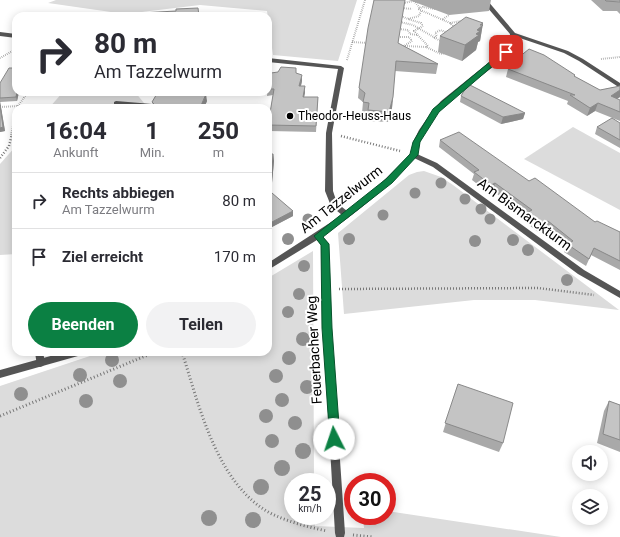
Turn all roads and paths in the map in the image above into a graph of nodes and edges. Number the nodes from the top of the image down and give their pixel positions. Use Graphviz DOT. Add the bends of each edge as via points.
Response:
graph roads {
  1 [pos="365,0"];
  2 [pos="484,0"];
  3 [pos="414,1"];
  4 [pos="418,1"];
  5 [pos="403,3"];
  6 [pos="402,6"];
  7 [pos="399,8"];
  8 [pos="412,8"];
  9 [pos="419,9"];
  10 [pos="439,10"];
  11 [pos="422,11"];
  12 [pos="449,15"];
  13 [pos="402,17"];
  14 [pos="408,19"];
  15 [pos="442,20"];
  16 [pos="463,20"];
  17 [pos="400,21"];
  18 [pos="450,23"];
  19 [pos="459,24"];
  20 [pos="453,26"];
  21 [pos="457,28"];
  22 [pos="399,29"];
  23 [pos="419,30"];
  24 [pos="449,33"];
  25 [pos="0,34"];
  26 [pos="513,34"];
  27 [pos="417,35"];
  28 [pos="12,36"];
  29 [pos="400,37"];
  30 [pos="434,38"];
  31 [pos="449,38"];
  32 [pos="370,41"];
  33 [pos="352,42"];
  34 [pos="446,43"];
  35 [pos="398,45"];
  36 [pos="404,46"];
  37 [pos="426,47"];
  38 [pos="12,52"];
  39 [pos="445,53"];
  40 [pos="0,58"];
  41 [pos="272,60"];
  42 [pos="341,68"];
  43 [pos="620,86"];
  44 [pos="116,103"];
  45 [pos="128,104"];
  46 [pos="0,107"];
  47 [pos="12,107"];
  48 [pos="12,132"];
  49 [pos="329,133"];
  50 [pos="414,155"];
  51 [pos="0,158"];
  52 [pos="347,215"];
  53 [pos="318,236"];
  54 [pos="272,265"];
  55 [pos="350,289"];
  56 [pos="617,294"];
  57 [pos="39,356"];
  58 [pos="64,356"];
  59 [pos="145,356"];
  60 [pos="183,356"];
  61 [pos="40,363"];
  62 [pos="0,374"];
  63 [pos="0,416"];
  64 [pos="340,535"];
  65 [pos="373,537"];
  1 -- 33 [label="path"];
  2 -- 26 [label="street"];
  3 -- 4 [label="path"];
  3 -- 5 [label="path"];
  3 -- 9 [label="path"];
  6 -- 8 [label="path"];
  7 -- 8 [label="path"];
  8 -- 9 [label="path"];
  9 -- 10 [label="path" via="423,7"];
  9 -- 11 [label="path"];
  11 -- 14 [label="path" via="419,16"];
  11 -- 15 [label="path"];
  12 -- 15 [label="path"];
  13 -- 14 [label="path"];
  14 -- 23 [label="path" via="421,23 423,26"];
  15 -- 18 [label="path"];
  16 -- 18 [label="path"];
  17 -- 23 [label="path" via="413,24"];
  18 -- 19 [label="path"];
  18 -- 20 [label="path"];
  20 -- 21 [label="path"];
  20 -- 24 [label="path"];
  22 -- 27 [label="path"];
  23 -- 27 [label="path" via="414,31"];
  23 -- 30 [label="path"];
  24 -- 30 [label="path" via="440,30 435,32 437,36"];
  24 -- 31 [label="path"];
  25 -- 28 [label="street"];
  26 -- 43 [label="street" via="566,52"];
  26 -- 50 [label="street, Am Tazzelwurm" via="512,46 499,59 436,110 416,142"];
  27 -- 37 [label="path" via="428,46"];
  29 -- 36 [label="path" via="409,37 412,41"];
  30 -- 34 [label="path"];
  32 -- 33 [label="path"];
  33 -- 42 [label="path" via="345,64"];
  35 -- 36 [label="path"];
  36 -- 37 [label="path"];
  37 -- 39 [label="path" via="441,54"];
  38 -- 40 [label="path"];
  41 -- 42 [label="street"];
  42 -- 49 [label="street"];
  44 -- 45 [label="street"];
  46 -- 47 [label="path"];
  48 -- 51 [label="path" via="9,146"];
  49 -- 50 [label="path"];
  49 -- 52 [label="street" via="329,191 334,204"];
  50 -- 52 [label="street, Am Tazzelwurm" via="389,181"];
  50 -- 56 [label="street, Am Bismarckturm" via="435,165 581,272"];
  52 -- 53 [label="street, Am Tazzelwurm"];
  53 -- 54 [label="street, Am Tazzelwurm"];
  53 -- 64 [label="street, Feuerbacher Weg" via="325,244 327,328"];
  55 -- 56 [label="path" via="486,287 538,288 597,295"];
  57 -- 61 [label="street"];
  58 -- 61 [label="street"];
  59 -- 63 [label="path"];
  60 -- 64 [label="path" via="210,438 226,472 247,496 267,511 296,524"];
  61 -- 62 [label="street"];
  64 -- 65 [label="path"];
}
